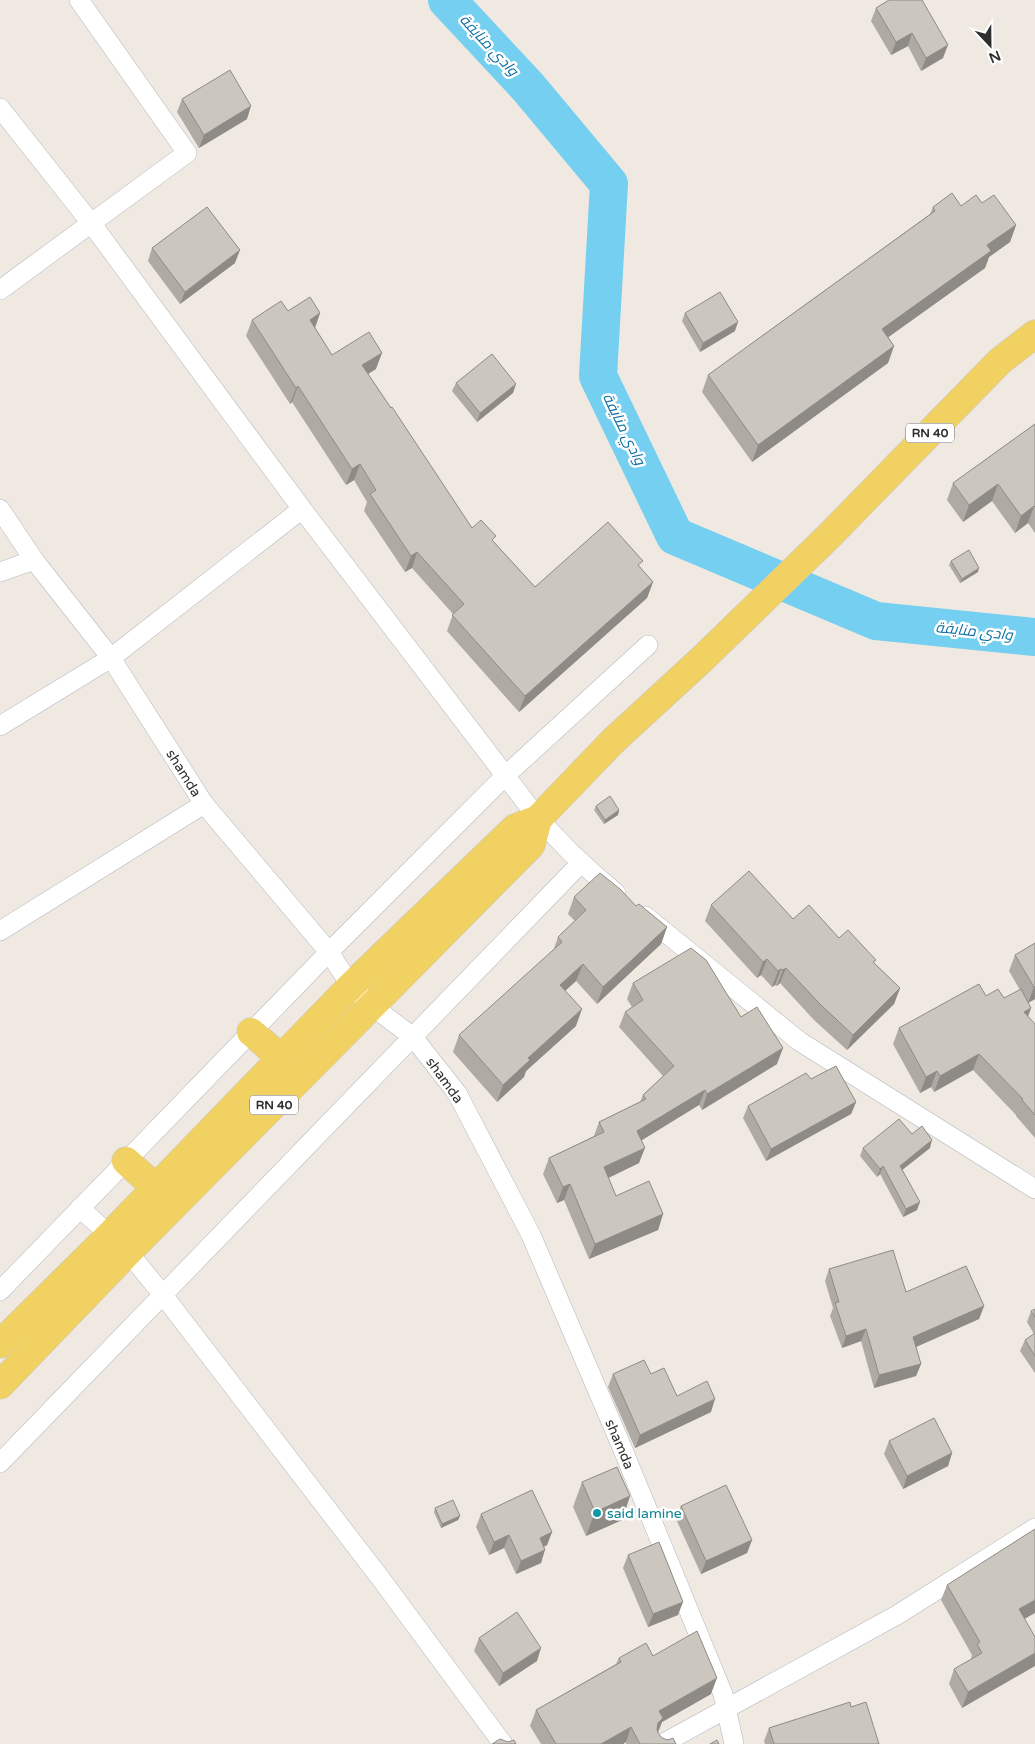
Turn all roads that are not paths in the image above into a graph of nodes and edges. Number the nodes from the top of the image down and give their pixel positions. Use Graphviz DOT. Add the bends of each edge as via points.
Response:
graph roads {
  1 [pos="79,0"];
  2 [pos="0,108"];
  3 [pos="91,223"];
  4 [pos="0,290"];
  5 [pos="1035,334"];
  6 [pos="0,509"];
  7 [pos="302,509"];
  8 [pos="34,560"];
  9 [pos="0,572"];
  10 [pos="648,645"];
  11 [pos="111,658"];
  12 [pos="0,726"];
  13 [pos="506,775"];
  14 [pos="204,804"];
  15 [pos="538,819"];
  16 [pos="580,864"];
  17 [pos="0,931"];
  18 [pos="329,952"];
  19 [pos="351,986"];
  20 [pos="372,1006"];
  21 [pos="251,1032"];
  22 [pos="413,1037"];
  23 [pos="281,1058"];
  24 [pos="126,1161"];
  25 [pos="156,1188"];
  26 [pos="1035,1189"];
  27 [pos="80,1208"];
  28 [pos="118,1244"];
  29 [pos="0,1291"];
  30 [pos="163,1295"];
  31 [pos="0,1344"];
  32 [pos="0,1385"];
  33 [pos="0,1463"];
  34 [pos="1035,1528"];
  35 [pos="726,1708"];
  36 [pos="504,1744"];
  37 [pos="662,1744"];
  38 [pos="734,1744"];
  1 -- 3 [label="street" via="187,153"];
  2 -- 3 [label="street"];
  3 -- 4 [label="street"];
  3 -- 7 [label="street"];
  5 -- 15 [label="main road, RN 40" via="1000,362 828,537 659,696"];
  6 -- 8 [label="street, shamda"];
  7 -- 11 [label="street"];
  7 -- 13 [label="street"];
  8 -- 9 [label="street"];
  8 -- 11 [label="street, shamda"];
  10 -- 13 [label="street"];
  11 -- 12 [label="street"];
  11 -- 14 [label="street, shamda"];
  13 -- 15 [label="street"];
  13 -- 18 [label="street"];
  14 -- 17 [label="street"];
  14 -- 18 [label="street, shamda"];
  15 -- 16 [label="street"];
  15 -- 19 [label="main road, RN 40" via="515,828"];
  15 -- 20 [label="main road, RN 40" via="531,845"];
  16 -- 22 [label="street"];
  16 -- 26 [label="street" via="799,1041"];
  18 -- 19 [label="street, shamda"];
  18 -- 21 [label="street"];
  19 -- 20 [label="street, shamda"];
  19 -- 23 [label="main road, RN 40"];
  20 -- 22 [label="street, shamda"];
  20 -- 28 [label="main road, RN 40"];
  21 -- 23 [label="main road"];
  21 -- 24 [label="street"];
  22 -- 30 [label="street"];
  22 -- 35 [label="street, shamda" via="457,1093 531,1235 723,1694"];
  23 -- 25 [label="main road, RN 40"];
  24 -- 25 [label="main road"];
  24 -- 27 [label="street"];
  25 -- 28 [label="main road, RN 40"];
  27 -- 28 [label="street"];
  27 -- 29 [label="street"];
  28 -- 30 [label="street"];
  28 -- 31 [label="main road, RN 40"];
  28 -- 32 [label="main road, RN 40"];
  30 -- 33 [label="street"];
  30 -- 36 [label="street"];
  34 -- 35 [label="street" via="897,1615"];
  35 -- 37 [label="street"];
  35 -- 38 [label="street, shamda"];
}
